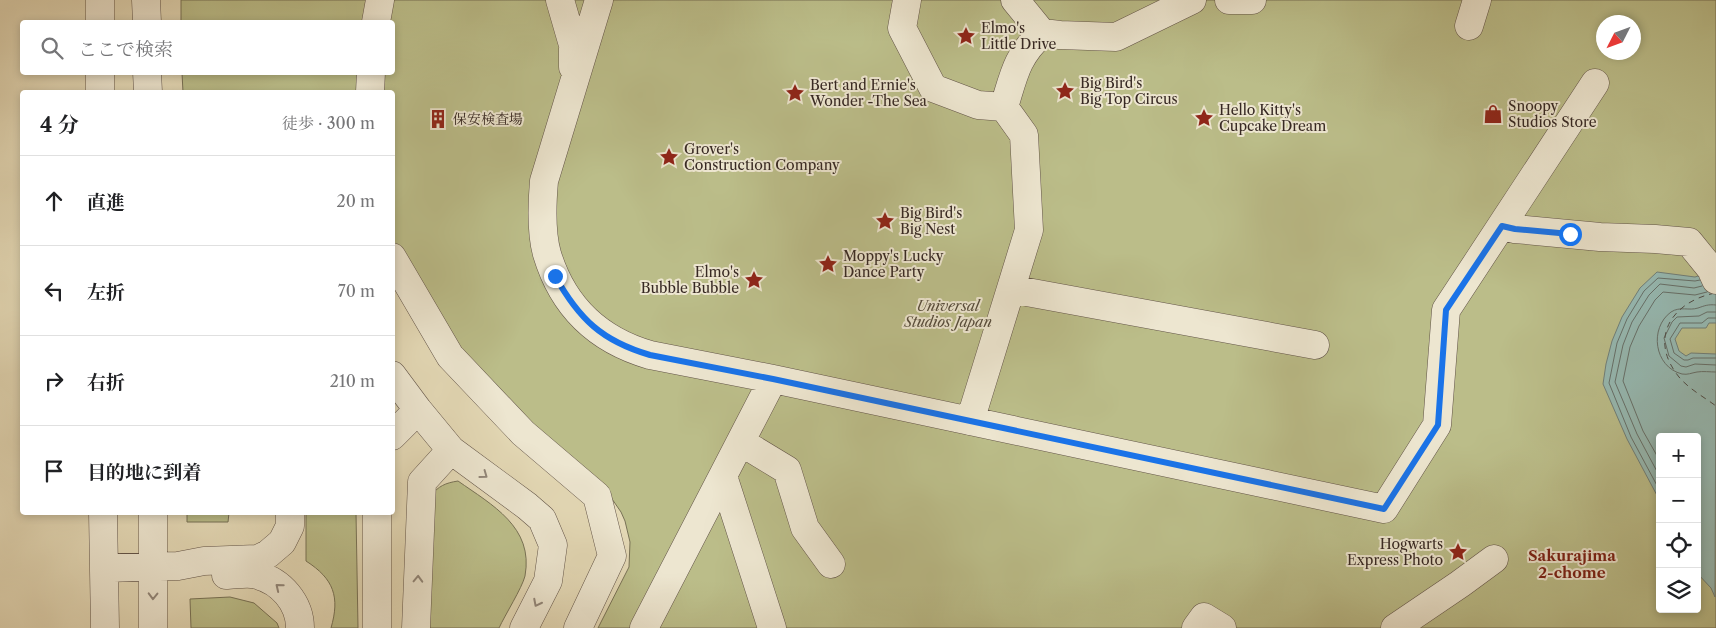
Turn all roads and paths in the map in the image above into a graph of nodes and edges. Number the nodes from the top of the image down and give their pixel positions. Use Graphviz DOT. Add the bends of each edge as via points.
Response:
graph roads {
  1 [pos="100,0"];
  2 [pos="146,0"];
  3 [pos="380,0"];
  4 [pos="560,0"];
  5 [pos="599,0"];
  6 [pos="907,0"];
  7 [pos="1015,0"];
  8 [pos="1192,0"];
  9 [pos="1229,0"];
  10 [pos="1252,0"];
  11 [pos="1477,0"];
  12 [pos="100,20"];
  13 [pos="147,20"];
  14 [pos="376,20"];
  15 [pos="1469,26"];
  16 [pos="1042,33"];
  17 [pos="100,75"];
  18 [pos="147,75"];
  19 [pos="371,75"];
  20 [pos="1595,83"];
  21 [pos="573,86"];
  22 [pos="100,90"];
  23 [pos="148,90"];
  24 [pos="370,90"];
  25 [pos="1004,107"];
  26 [pos="1502,226"];
  27 [pos="395,262"];
  28 [pos="1716,280"];
  29 [pos="1011,289"];
  30 [pos="1315,345"];
  31 [pos="395,379"];
  32 [pos="773,379"];
  33 [pos="418,410"];
  34 [pos="970,421"];
  35 [pos="395,433"];
  36 [pos="741,442"];
  37 [pos="451,450"];
  38 [pos="723,476"];
  39 [pos="103,515"];
  40 [pos="154,515"];
  41 [pos="290,515"];
  42 [pos="377,515"];
  43 [pos="1494,559"];
  44 [pos="831,564"];
  45 [pos="166,567"];
  46 [pos="104,568"];
  47 [pos="104,628"];
  48 [pos="153,628"];
  49 [pos="300,628"];
  50 [pos="377,628"];
  51 [pos="416,628"];
  52 [pos="524,628"];
  53 [pos="578,628"];
  54 [pos="644,628"];
  55 [pos="772,628"];
  56 [pos="1196,628"];
  57 [pos="1222,628"];
  58 [pos="1395,628"];
  1 -- 12 [label="street"];
  2 -- 13 [label="street"];
  3 -- 14 [label="street"];
  4 -- 21 [label="street" via="573,45"];
  5 -- 21 [label="street"];
  6 -- 25 [label="street" via="902,28 932,88 978,106"];
  7 -- 16 [label="street"];
  8 -- 16 [label="street" via="1116,36"];
  9 -- 10 [label="street"];
  11 -- 15 [label="street"];
  16 -- 25 [label="street" via="1019,61"];
  17 -- 22 [label="street"];
  18 -- 23 [label="street"];
  19 -- 24 [label="street"];
  20 -- 26 [label="street"];
  21 -- 32 [label="street" via="544,181 542,206 547,253 565,294 596,330 630,349"];
  25 -- 29 [label="street" via="1024,135 1028,198 1029,230"];
  26 -- 28 [label="street" via="1600,237 1689,242"];
  26 -- 34 [label="street" via="1446,310 1438,425 1384,509"];
  27 -- 53 [label="street" via="450,356 523,433 596,496 612,556"];
  29 -- 30 [label="street"];
  29 -- 34 [label="street"];
  31 -- 33 [label="street"];
  32 -- 34 [label="street"];
  32 -- 36 [label="street"];
  33 -- 35 [label="street"];
  33 -- 37 [label="street"];
  36 -- 38 [label="street"];
  36 -- 44 [label="street" via="788,470 805,528"];
  51 -- 37 [label="street, one-way" via="422,482"];
  37 -- 52 [label="street, one-way" via="542,519 553,545 548,582"];
  38 -- 54 [label="street"];
  38 -- 55 [label="street"];
  39 -- 46 [label="street"];
  40 -- 45 [label="street"];
  41 -- 45 [label="street" via="290,526 282,542 258,559 204,560"];
  42 -- 50 [label="street"];
  43 -- 58 [label="street"];
  45 -- 46 [label="street"];
  45 -- 48 [label="street, one-way"];
  49 -- 45 [label="street, one-way" via="293,600 278,584 256,574 205,575"];
  46 -- 47 [label="street"];
  56 -- 57 [label="street" via="1204,617"];
}
